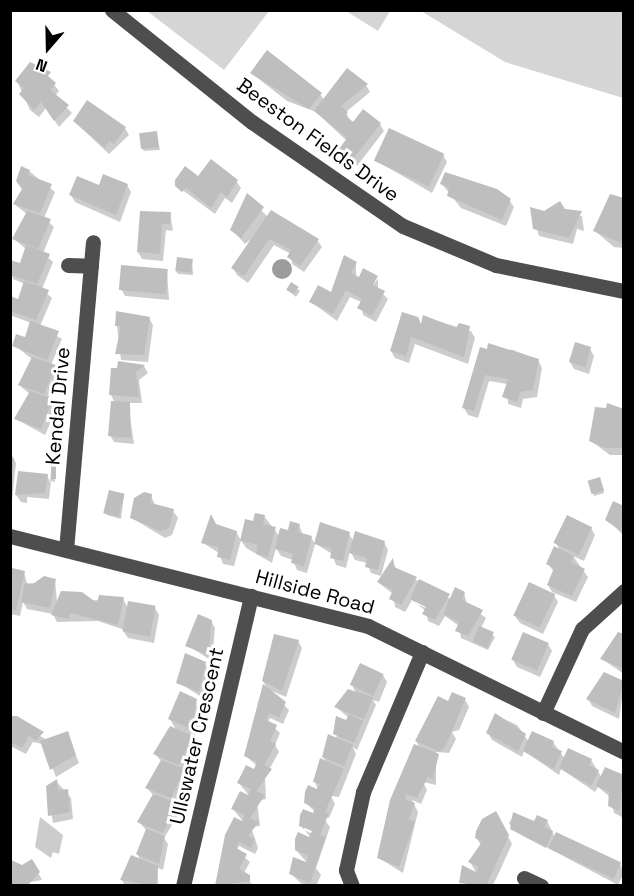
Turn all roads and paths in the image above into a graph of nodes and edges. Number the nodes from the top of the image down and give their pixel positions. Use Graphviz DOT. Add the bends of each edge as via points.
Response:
graph roads {
  1 [pos="112,10"];
  2 [pos="93,242"];
  3 [pos="68,265"];
  4 [pos="91,266"];
  5 [pos="624,291"];
  6 [pos="10,536"];
  7 [pos="66,550"];
  8 [pos="624,591"];
  9 [pos="251,596"];
  10 [pos="422,652"];
  11 [pos="543,713"];
  12 [pos="624,752"];
  13 [pos="524,878"];
  14 [pos="183,885"];
  15 [pos="352,885"];
  16 [pos="541,885"];
  1 -- 5 [label="street, Beeston Fields Drive" via="252,122 403,226 496,265"];
  2 -- 4 [label="street, Kendal Drive"];
  3 -- 4 [label="street"];
  4 -- 7 [label="street, Kendal Drive"];
  6 -- 7 [label="street, Hillside Road"];
  7 -- 9 [label="street, Hillside Road"];
  8 -- 11 [label="street" via="582,629"];
  9 -- 10 [label="street, Hillside Road" via="368,626"];
  9 -- 14 [label="street, Ullswater Crescent"];
  10 -- 11 [label="street, Hillside Road"];
  10 -- 15 [label="street" via="363,792 346,870"];
  11 -- 12 [label="street, Hillside Road"];
  13 -- 16 [label="street"];
}
